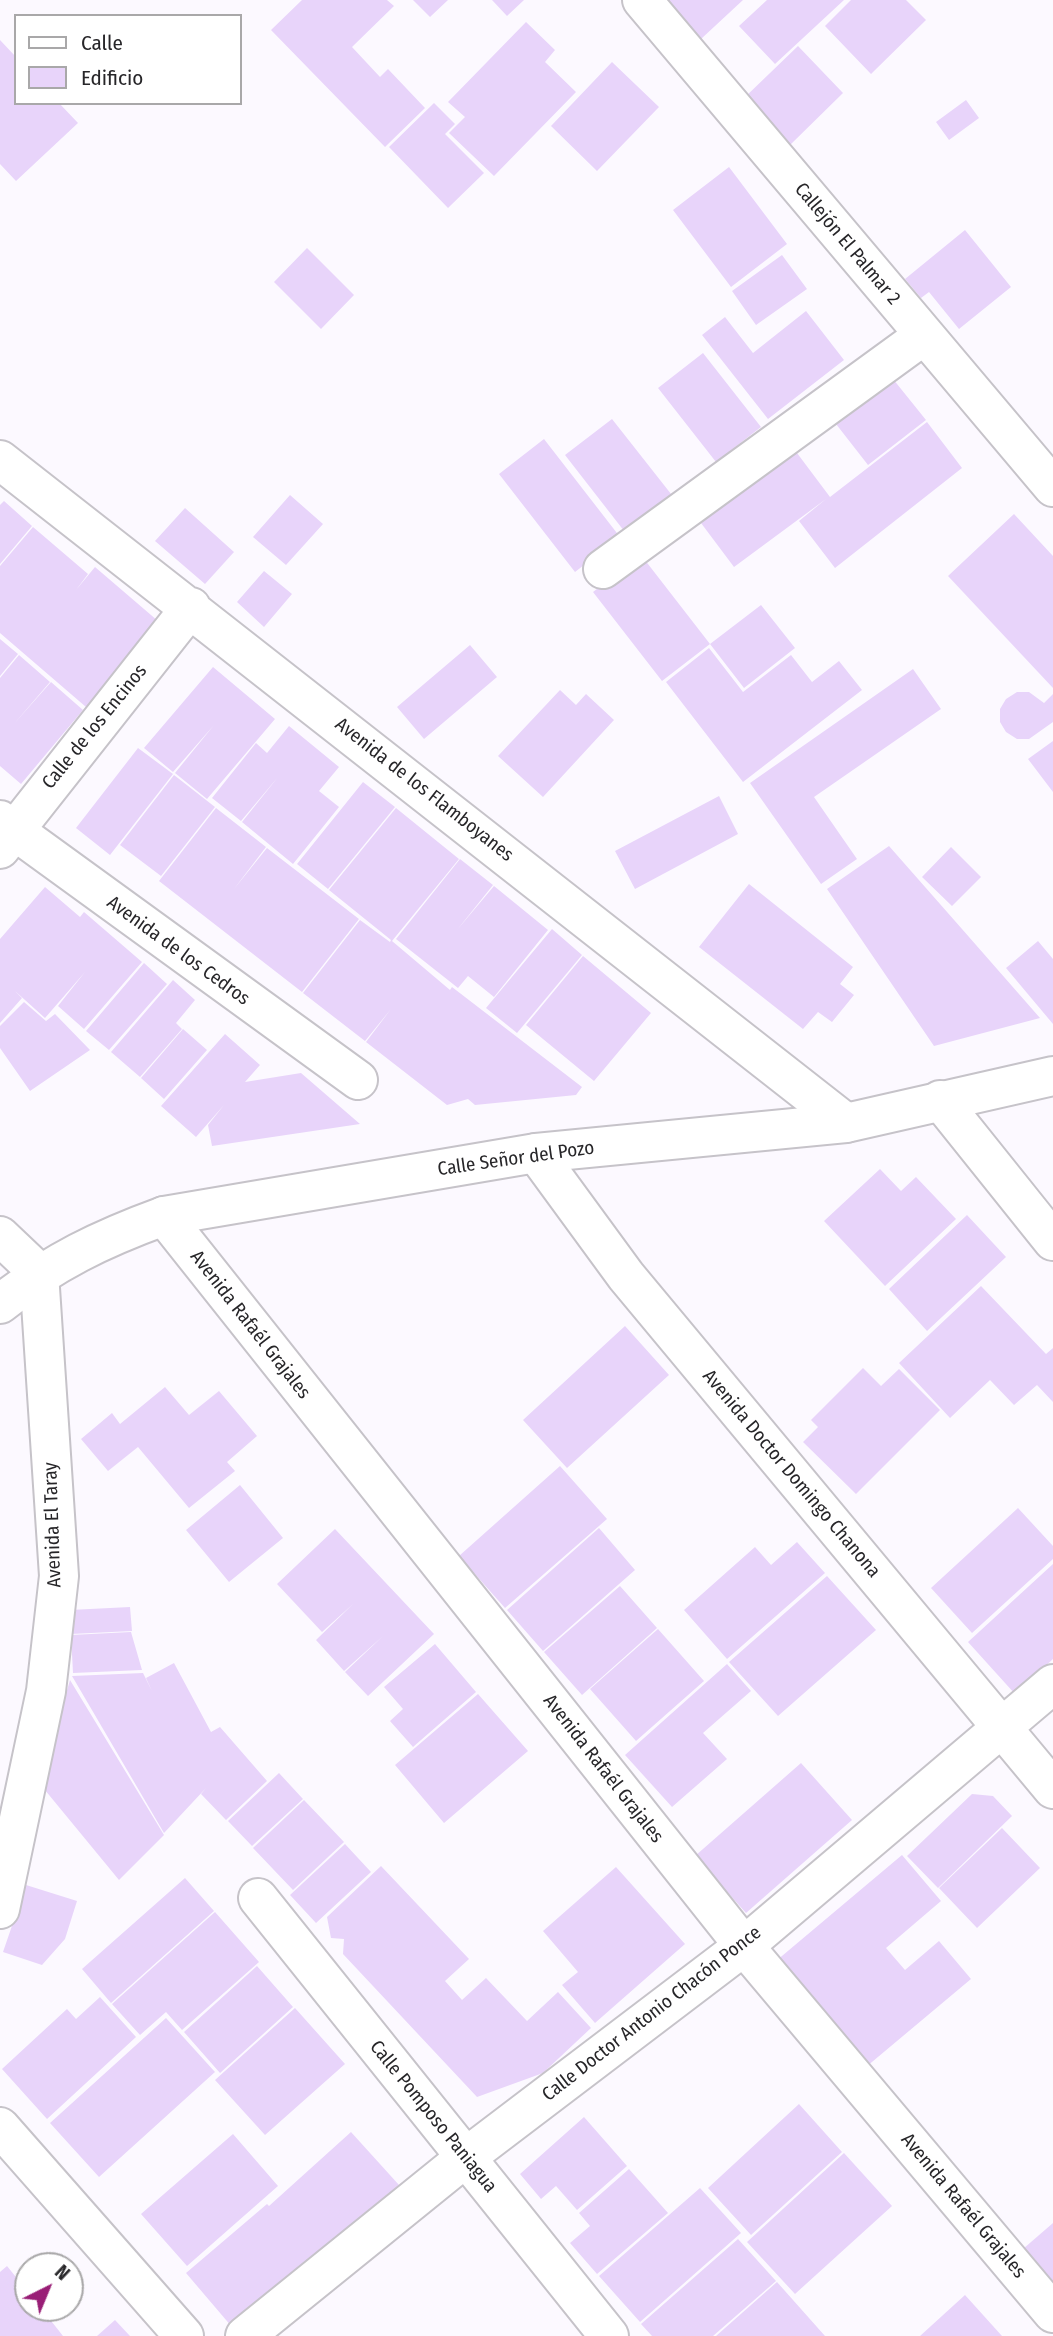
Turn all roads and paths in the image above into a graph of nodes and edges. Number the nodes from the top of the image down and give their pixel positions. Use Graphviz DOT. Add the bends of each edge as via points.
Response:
graph roads {
  1 [pos="642,0"];
  2 [pos="923,335"];
  3 [pos="0,460"];
  4 [pos="1053,487"];
  5 [pos="603,569"];
  6 [pos="191,607"];
  7 [pos="4,833"];
  8 [pos="1053,1076"];
  9 [pos="358,1080"];
  10 [pos="940,1100"];
  11 [pos="846,1123"];
  12 [pos="536,1153"];
  13 [pos="164,1216"];
  14 [pos="0,1236"];
  15 [pos="1053,1241"];
  16 [pos="39,1273"];
  17 [pos="0,1304"];
  18 [pos="1053,1684"];
  19 [pos="1002,1725"];
  20 [pos="1053,1789"];
  21 [pos="258,1898"];
  22 [pos="0,1909"];
  23 [pos="744,1946"];
  24 [pos="0,2127"];
  25 [pos="466,2158"];
  26 [pos="1053,2313"];
  27 [pos="184,2336"];
  28 [pos="245,2336"];
  29 [pos="609,2336"];
  1 -- 2 [label="street, Callejón El Palmar 2"];
  2 -- 4 [label="street, Callejón El Palmar 2"];
  2 -- 5 [label="street"];
  3 -- 6 [label="street, Avenida de los Flamboyanes"];
  6 -- 7 [label="street, Calle de los Encinos"];
  6 -- 11 [label="street, Avenida de los Flamboyanes"];
  7 -- 9 [label="street, Avenida de los Cedros"];
  8 -- 10 [label="street, Calle Señor del Pozo"];
  10 -- 11 [label="street, Calle Señor del Pozo"];
  10 -- 15 [label="street"];
  11 -- 12 [label="street, Calle Señor del Pozo"];
  12 -- 13 [label="street, Calle Señor del Pozo"];
  12 -- 19 [label="street, Avenida Doctor Domingo Chanona" via="626,1276"];
  13 -- 16 [label="street, Calle Señor del Pozo" via="108,1236"];
  13 -- 23 [label="street, Avenida Rafaél Grajales"];
  14 -- 16 [label="street"];
  16 -- 17 [label="street, Calle Señor del Pozo"];
  16 -- 22 [label="street, Avenida El Taray" via="59,1577 46,1691"];
  18 -- 19 [label="street, Calle Doctor Antonio Chacón Ponce"];
  19 -- 20 [label="street, Avenida Doctor Domingo Chanona"];
  19 -- 23 [label="street, Calle Doctor Antonio Chacón Ponce"];
  21 -- 25 [label="street, Calle Pomposo Paniagua"];
  23 -- 25 [label="street, Calle Doctor Antonio Chacón Ponce"];
  23 -- 26 [label="street, Avenida Rafaél Grajales"];
  24 -- 27 [label="street"];
  25 -- 28 [label="street, Calle Doctor Antonio Chacón Ponce"];
  25 -- 29 [label="street, Calle Pomposo Paniagua"];
}
